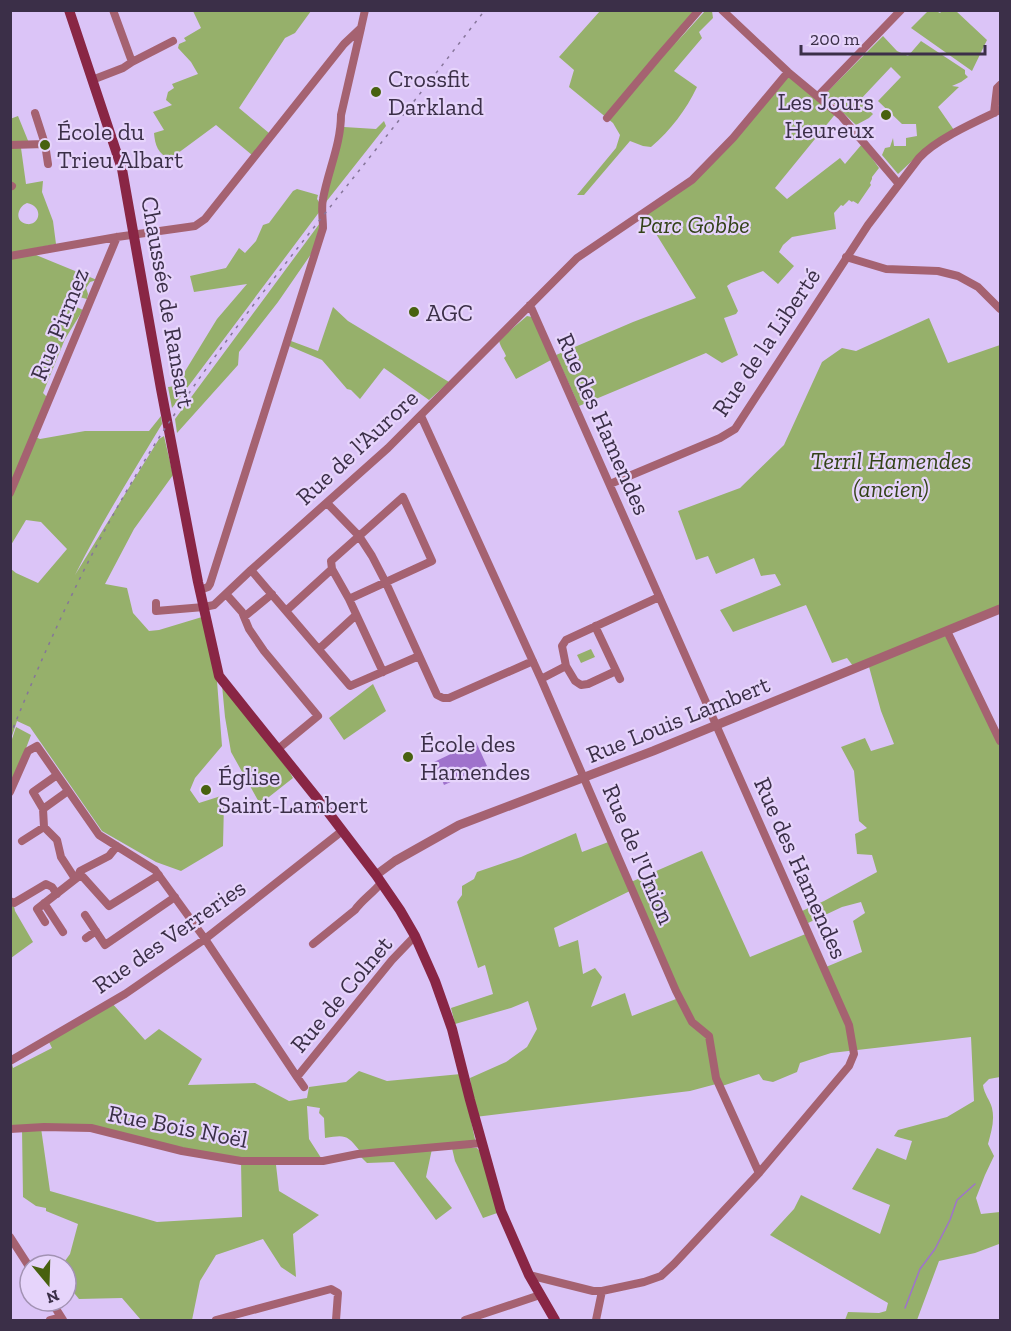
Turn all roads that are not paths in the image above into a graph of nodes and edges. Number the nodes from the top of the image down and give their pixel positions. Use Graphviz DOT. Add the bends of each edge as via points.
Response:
graph roads {
  1 [pos="69,10"];
  2 [pos="112,10"];
  3 [pos="365,10"];
  4 [pos="699,10"];
  5 [pos="722,10"];
  6 [pos="901,10"];
  7 [pos="361,28"];
  8 [pos="173,41"];
  9 [pos="132,62"];
  10 [pos="788,72"];
  11 [pos="92,80"];
  12 [pos="1000,85"];
  13 [pos="818,96"];
  14 [pos="997,111"];
  15 [pos="35,113"];
  16 [pos="607,118"];
  17 [pos="45,144"];
  18 [pos="10,145"];
  19 [pos="48,164"];
  20 [pos="898,183"];
  21 [pos="135,236"];
  22 [pos="117,237"];
  23 [pos="10,256"];
  24 [pos="846,257"];
  25 [pos="530,305"];
  26 [pos="1000,309"];
  27 [pos="421,416"];
  28 [pos="610,484"];
  29 [pos="10,493"];
  30 [pos="327,503"];
  31 [pos="359,536"];
  32 [pos="332,569"];
  33 [pos="251,570"];
  34 [pos="386,583"];
  35 [pos="200,590"];
  36 [pos="226,594"];
  37 [pos="272,594"];
  38 [pos="659,597"];
  39 [pos="349,599"];
  40 [pos="156,603"];
  41 [pos="204,608"];
  42 [pos="1000,609"];
  43 [pos="287,610"];
  44 [pos="356,615"];
  45 [pos="244,617"];
  46 [pos="596,626"];
  47 [pos="947,631"];
  48 [pos="318,649"];
  49 [pos="419,657"];
  50 [pos="533,661"];
  51 [pos="566,666"];
  52 [pos="383,672"];
  53 [pos="541,679"];
  54 [pos="716,724"];
  55 [pos="1000,741"];
  56 [pos="278,749"];
  57 [pos="57,775"];
  58 [pos="585,778"];
  59 [pos="68,791"];
  60 [pos="10,792"];
  61 [pos="43,809"];
  62 [pos="44,827"];
  63 [pos="342,831"];
  64 [pos="22,841"];
  65 [pos="117,846"];
  66 [pos="159,875"];
  67 [pos="78,877"];
  68 [pos="379,879"];
  69 [pos="57,894"];
  70 [pos="175,897"];
  71 [pos="10,901"];
  72 [pos="44,903"];
  73 [pos="85,915"];
  74 [pos="45,922"];
  75 [pos="96,931"];
  76 [pos="63,932"];
  77 [pos="415,936"];
  78 [pos="86,938"];
  79 [pos="205,939"];
  80 [pos="313,944"];
  81 [pos="10,1061"];
  82 [pos="297,1077"];
  83 [pos="304,1087"];
  84 [pos="10,1129"];
  85 [pos="482,1143"];
  86 [pos="759,1173"];
  87 [pos="10,1237"];
  88 [pos="20,1253"];
  89 [pos="529,1275"];
  90 [pos="602,1291"];
  91 [pos="540,1296"];
  92 [pos="62,1319"];
  93 [pos="50,1320"];
  94 [pos="216,1320"];
  95 [pos="336,1320"];
  96 [pos="465,1320"];
  97 [pos="555,1320"];
  98 [pos="596,1320"];
  1 -- 11 [label="main road, Chaussée de Ransart"];
  2 -- 9 [label="street"];
  3 -- 7 [label="street"];
  4 -- 16 [label="street"];
  5 -- 10 [label="street"];
  6 -- 13 [label="street"];
  7 -- 21 [label="street" via="344,44 205,219 195,226"];
  7 -- 35 [label="street" via="322,202 323,228 210,584"];
  8 -- 9 [label="street"];
  9 -- 11 [label="street"];
  10 -- 13 [label="street"];
  10 -- 25 [label="street, Rue de l'Aurore" via="692,180 577,258"];
  11 -- 21 [label="main road, Chaussée de Ransart" via="120,162"];
  12 -- 14 [label="street"];
  13 -- 20 [label="street" via="841,116"];
  14 -- 20 [label="street" via="927,149"];
  15 -- 17 [label="street"];
  17 -- 18 [label="street"];
  17 -- 19 [label="street"];
  20 -- 24 [label="street, Rue de la Liberté"];
  21 -- 22 [label="street"];
  21 -- 35 [label="main road, Chaussée de Ransart"];
  22 -- 23 [label="street"];
  22 -- 29 [label="street, Rue Pirmez"];
  24 -- 26 [label="street" via="886,269 938,271 958,276"];
  24 -- 28 [label="street, Rue de la Liberté" via="735,429"];
  25 -- 27 [label="street, Rue de l'Aurore"];
  25 -- 28 [label="street, Rue des Hamendes"];
  27 -- 30 [label="street, Rue de l'Aurore"];
  27 -- 50 [label="street, Rue de l'Union"];
  28 -- 38 [label="street, Rue des Hamendes"];
  30 -- 31 [label="street"];
  30 -- 33 [label="street, Rue de l'Aurore"];
  31 -- 32 [label="street" via="331,561"];
  31 -- 34 [label="street"];
  31 -- 34 [label="street" via="403,497 432,561"];
  32 -- 39 [label="street"];
  32 -- 43 [label="street"];
  33 -- 36 [label="street, Rue de l'Aurore"];
  33 -- 37 [label="street"];
  34 -- 39 [label="street"];
  34 -- 49 [label="street"];
  35 -- 41 [label="main road, Chaussée de Ransart"];
  36 -- 41 [label="street, Rue de l'Aurore"];
  36 -- 45 [label="street"];
  37 -- 43 [label="street"];
  37 -- 45 [label="street"];
  38 -- 46 [label="street"];
  38 -- 54 [label="street, Rue des Hamendes"];
  39 -- 44 [label="street"];
  40 -- 41 [label="street" via="156,611"];
  41 -- 56 [label="main road, Chaussée de Ransart" via="219,676"];
  42 -- 47 [label="street, Rue Louis Lambert"];
  43 -- 48 [label="street"];
  44 -- 48 [label="street"];
  44 -- 52 [label="street"];
  45 -- 56 [label="street" via="264,651 318,716"];
  46 -- 51 [label="street" via="566,640 562,646"];
  46 -- 51 [label="street" via="618,675 581,684"];
  47 -- 54 [label="street, Rue Louis Lambert"];
  47 -- 55 [label="street"];
  48 -- 52 [label="street" via="350,686"];
  49 -- 50 [label="street" via="437,695 443,699"];
  49 -- 52 [label="street"];
  50 -- 53 [label="street, Rue de l'Union"];
  51 -- 53 [label="street"];
  53 -- 58 [label="street, Rue de l'Union"];
  54 -- 58 [label="street, Rue Louis Lambert"];
  54 -- 86 [label="street, Rue des Hamendes" via="851,1031 854,1054 849,1066"];
  56 -- 63 [label="main road, Chaussée de Ransart"];
  57 -- 59 [label="street, Rue de Colnet"];
  57 -- 60 [label="street, Rue de Colnet" via="37,746 28,751"];
  57 -- 61 [label="street" via="33,792"];
  58 -- 68 [label="street, Rue Louis Lambert" via="459,825 395,861"];
  58 -- 86 [label="street, Rue de l'Union" via="676,991 690,1018 711,1038 717,1078"];
  59 -- 61 [label="street"];
  59 -- 65 [label="street, Rue de Colnet" via="99,834"];
  61 -- 62 [label="street"];
  62 -- 64 [label="street"];
  62 -- 67 [label="street" via="57,840 61,857 74,877"];
  63 -- 68 [label="main road, Chaussée de Ransart"];
  63 -- 79 [label="street, Rue des Verreries"];
  65 -- 66 [label="street, Rue de Colnet"];
  65 -- 67 [label="street" via="109,856 80,871"];
  66 -- 67 [label="street" via="109,906 83,877"];
  66 -- 70 [label="street, Rue de Colnet"];
  67 -- 69 [label="street"];
  68 -- 77 [label="main road, Chaussée de Ransart"];
  68 -- 80 [label="street" via="375,890 355,910"];
  69 -- 71 [label="street" via="46,884 14,903"];
  69 -- 72 [label="street"];
  70 -- 75 [label="street" via="105,945"];
  70 -- 79 [label="street, Rue de Colnet"];
  72 -- 74 [label="street" via="36,909"];
  72 -- 76 [label="street"];
  73 -- 75 [label="street"];
  75 -- 78 [label="street"];
  77 -- 82 [label="street, Rue de Colnet"];
  77 -- 85 [label="main road, Chaussée de Ransart" via="452,1029"];
  79 -- 81 [label="street, Rue des Verreries" via="125,994"];
  79 -- 82 [label="street, Rue de Colnet"];
  82 -- 83 [label="street, Rue de Colnet"];
  84 -- 85 [label="street, Rue Bois Noël" via="91,1128 241,1161 323,1161 358,1154"];
  85 -- 89 [label="main road, Chaussée de Ransart" via="501,1211"];
  86 -- 90 [label="street, Rue des Hamendes" via="661,1275"];
  87 -- 88 [label="street"];
  89 -- 90 [label="street, Rue des Hamendes"];
  89 -- 91 [label="main road, Chaussée de Ransart"];
  90 -- 98 [label="street"];
  91 -- 96 [label="street"];
  91 -- 97 [label="main road, Chaussée de Ransart"];
  92 -- 93 [label="street"];
  94 -- 95 [label="street" via="331,1289 338,1293"];
}
